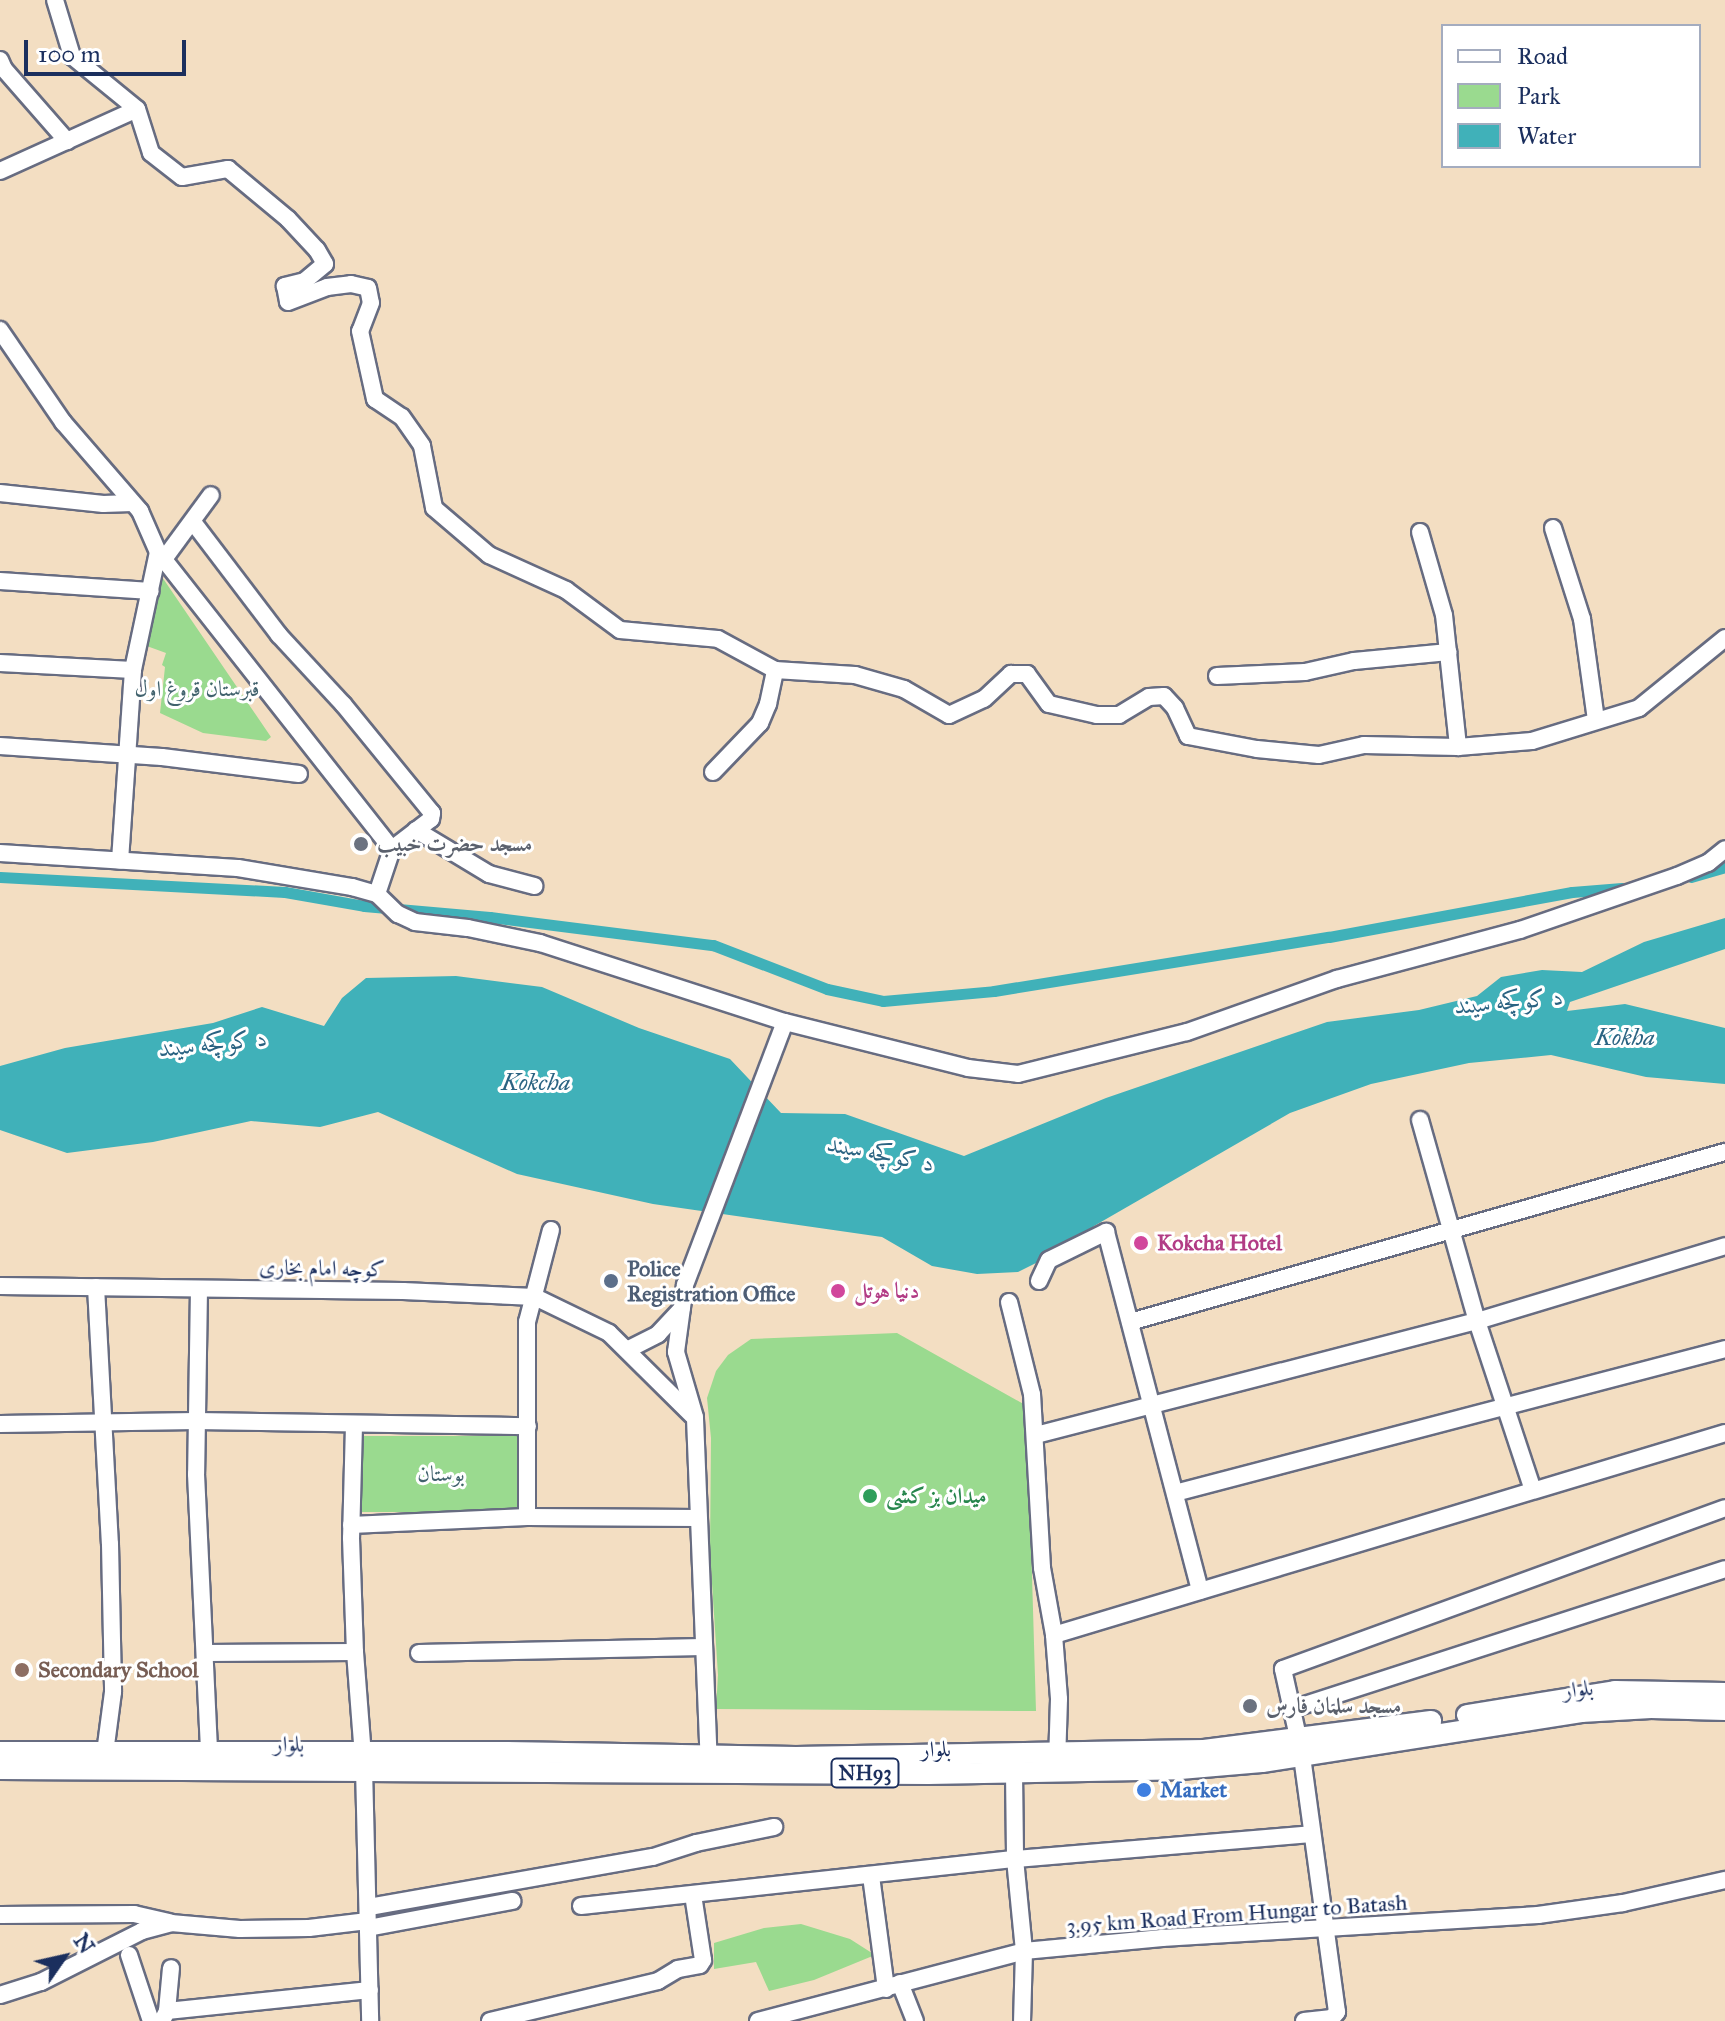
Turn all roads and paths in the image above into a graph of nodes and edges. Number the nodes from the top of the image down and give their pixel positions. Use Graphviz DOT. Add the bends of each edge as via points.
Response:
graph roads {
  1 [pos="55,0"];
  2 [pos="0,60"];
  3 [pos="137,109"];
  4 [pos="67,141"];
  5 [pos="0,171"];
  6 [pos="0,330"];
  7 [pos="0,493"];
  8 [pos="211,495"];
  9 [pos="132,503"];
  10 [pos="193,522"];
  11 [pos="1553,528"];
  12 [pos="1420,532"];
  13 [pos="161,556"];
  14 [pos="0,581"];
  15 [pos="151,591"];
  16 [pos="1725,638"];
  17 [pos="1449,652"];
  18 [pos="0,663"];
  19 [pos="133,670"];
  20 [pos="775,670"];
  21 [pos="1217,676"];
  22 [pos="1596,720"];
  23 [pos="0,746"];
  24 [pos="1458,747"];
  25 [pos="129,755"];
  26 [pos="713,772"];
  27 [pos="299,774"];
  28 [pos="416,830"];
  29 [pos="392,849"];
  30 [pos="1725,849"];
  31 [pos="0,853"];
  32 [pos="120,861"];
  33 [pos="534,886"];
  34 [pos="377,894"];
  35 [pos="785,1022"];
  36 [pos="1420,1120"];
  37 [pos="1725,1152"];
  38 [pos="551,1230"];
  39 [pos="1453,1231"];
  40 [pos="1725,1246"];
  41 [pos="1039,1281"];
  42 [pos="0,1286"];
  43 [pos="96,1287"];
  44 [pos="199,1289"];
  45 [pos="535,1297"];
  46 [pos="1009,1302"];
  47 [pos="682,1308"];
  48 [pos="1477,1321"];
  49 [pos="1130,1322"];
  50 [pos="629,1349"];
  51 [pos="1725,1349"];
  52 [pos="1151,1404"];
  53 [pos="1504,1407"];
  54 [pos="695,1417"];
  55 [pos="196,1421"];
  56 [pos="102,1422"];
  57 [pos="0,1424"];
  58 [pos="354,1425"];
  59 [pos="528,1426"];
  60 [pos="1725,1433"];
  61 [pos="1036,1435"];
  62 [pos="1533,1490"];
  63 [pos="1175,1493"];
  64 [pos="1725,1508"];
  65 [pos="527,1517"];
  66 [pos="697,1518"];
  67 [pos="351,1525"];
  68 [pos="1725,1569"];
  69 [pos="1200,1591"];
  70 [pos="1054,1635"];
  71 [pos="703,1647"];
  72 [pos="355,1652"];
  73 [pos="206,1653"];
  74 [pos="419,1653"];
  75 [pos="1725,1693"];
  76 [pos="1292,1709"];
  77 [pos="1725,1710"];
  78 [pos="1300,1746"];
  79 [pos="0,1752"];
  80 [pos="105,1753"];
  81 [pos="209,1754"];
  82 [pos="258,1761"];
  83 [pos="364,1762"];
  84 [pos="1058,1762"];
  85 [pos="709,1763"];
  86 [pos="0,1769"];
  87 [pos="1014,1772"];
  88 [pos="774,1827"];
  89 [pos="1312,1834"];
  90 [pos="1015,1859"];
  91 [pos="871,1876"];
  92 [pos="1725,1880"];
  93 [pos="693,1895"];
  94 [pos="512,1901"];
  95 [pos="581,1906"];
  96 [pos="0,1915"];
  97 [pos="368,1919"];
  98 [pos="171,1923"];
  99 [pos="1326,1929"];
  100 [pos="1024,1951"];
  101 [pos="129,1955"];
  102 [pos="171,1968"];
  103 [pos="893,1986"];
  104 [pos="370,1990"];
  105 [pos="0,1995"];
  106 [pos="822,2014"];
  107 [pos="165,2016"];
  108 [pos="510,2019"];
  109 [pos="151,2021"];
  110 [pos="370,2021"];
  111 [pos="490,2021"];
  112 [pos="758,2021"];
  113 [pos="915,2021"];
  114 [pos="1022,2021"];
  115 [pos="1304,2021"];
  1 -- 3 [label="street" via="72,56"];
  2 -- 4 [label="street"];
  3 -- 4 [label="street"];
  3 -- 20 [label="street" via="151,153 182,177 228,169 317,250 325,264 305,281 285,286 288,302 327,287 368,288 371,303 360,331 375,399 402,417 422,446 434,508 489,555 566,590 620,630 718,639"];
  4 -- 5 [label="street"];
  6 -- 9 [label="street" via="63,422"];
  7 -- 9 [label="street"];
  8 -- 10 [label="street"];
  9 -- 13 [label="street"];
  10 -- 13 [label="street"];
  10 -- 28 [label="street" via="279,635 428,808 431,819"];
  11 -- 22 [label="street" via="1582,619"];
  12 -- 17 [label="street"];
  13 -- 15 [label="street"];
  13 -- 29 [label="street"];
  14 -- 15 [label="street"];
  15 -- 19 [label="street"];
  16 -- 22 [label="street" via="1639,708"];
  17 -- 21 [label="street" via="1354,661 1305,672"];
  17 -- 24 [label="street"];
  18 -- 19 [label="street"];
  19 -- 25 [label="street"];
  20 -- 24 [label="street" via="855,675 904,689 949,715 984,699 1011,674 1027,674 1049,704 1119,715 1149,697 1164,696 1188,736 1257,749 1319,755 1364,745"];
  20 -- 26 [label="street" via="760,723"];
  22 -- 24 [label="street" via="1532,741"];
  23 -- 25 [label="street"];
  25 -- 27 [label="street"];
  25 -- 32 [label="street"];
  28 -- 29 [label="street"];
  28 -- 33 [label="street" via="489,874"];
  29 -- 34 [label="street"];
  30 -- 35 [label="street" via="1677,876 1520,930 1337,979 1187,1032 1018,1074 968,1068"];
  31 -- 32 [label="street"];
  32 -- 34 [label="street" via="238,868"];
  34 -- 35 [label="street" via="415,922 540,943"];
  35 -- 47 [label="street" via="703,1232"];
  36 -- 39 [label="street"];
  37 -- 39 [label="street"];
  38 -- 45 [label="street"];
  39 -- 48 [label="street"];
  39 -- 49 [label="street"];
  40 -- 48 [label="street"];
  41 -- 49 [label="street" via="1049,1260 1106,1232"];
  42 -- 43 [label="street, کوچه امام بخاری"];
  43 -- 44 [label="street, کوچه امام بخاری"];
  43 -- 56 [label="street"];
  44 -- 45 [label="street, کوچه امام بخاری"];
  44 -- 55 [label="street"];
  45 -- 50 [label="street, کوچه امام بخاری" via="570,1311"];
  45 -- 59 [label="street" via="527,1322"];
  46 -- 61 [label="street" via="1032,1394"];
  47 -- 50 [label="street" via="658,1334"];
  47 -- 54 [label="street" via="676,1352"];
  48 -- 52 [label="street"];
  48 -- 53 [label="street"];
  49 -- 52 [label="street"];
  50 -- 54 [label="street, کوچه امام بخاری"];
  51 -- 53 [label="street"];
  52 -- 61 [label="street"];
  52 -- 63 [label="street"];
  53 -- 62 [label="street"];
  53 -- 63 [label="street"];
  54 -- 66 [label="street"];
  55 -- 56 [label="street"];
  55 -- 58 [label="street"];
  55 -- 73 [label="street"];
  56 -- 57 [label="street"];
  56 -- 80 [label="street" via="113,1692"];
  58 -- 59 [label="street"];
  58 -- 67 [label="street"];
  59 -- 65 [label="street"];
  60 -- 62 [label="street"];
  61 -- 70 [label="street" via="1042,1568"];
  62 -- 69 [label="street"];
  63 -- 69 [label="street"];
  64 -- 76 [label="street" via="1283,1669"];
  65 -- 66 [label="street"];
  65 -- 67 [label="street"];
  66 -- 71 [label="street"];
  67 -- 72 [label="street"];
  68 -- 76 [label="street"];
  69 -- 70 [label="street"];
  70 -- 84 [label="street"];
  71 -- 74 [label="street"];
  71 -- 85 [label="street"];
  72 -- 73 [label="street"];
  72 -- 83 [label="street"];
  73 -- 81 [label="street"];
  75 -- 78 [label="main road, بلوار / NH93" via="1615,1691"];
  76 -- 78 [label="street"];
  77 -- 78 [label="main road, بلوار / NH93" via="1581,1712"];
  78 -- 84 [label="main road, بلوار / NH93" via="1180,1769"];
  78 -- 89 [label="street"];
  79 -- 80 [label="main road, بلوار / NH93"];
  80 -- 81 [label="main road, بلوار / NH93"];
  81 -- 82 [label="main road, بلوار / NH93"];
  82 -- 83 [label="main road, بلوار / NH93"];
  82 -- 86 [label="main road, بلوار / NH93"];
  83 -- 85 [label="main road, بلوار / NH93"];
  83 -- 97 [label="street"];
  84 -- 85 [label="main road, بلوار / NH93" via="796,1757"];
  84 -- 87 [label="main road, بلوار / NH93"];
  85 -- 87 [label="main road, بلوار / NH93"];
  87 -- 90 [label="street"];
  88 -- 97 [label="street"];
  89 -- 90 [label="street"];
  89 -- 99 [label="street"];
  90 -- 91 [label="street"];
  90 -- 100 [label="street"];
  91 -- 93 [label="street"];
  91 -- 103 [label="street"];
  92 -- 99 [label="street, 3.95 km Road From Hungar to Batash" via="1538,1915"];
  93 -- 95 [label="street"];
  93 -- 108 [label="street" via="700,1965"];
  94 -- 97 [label="street"];
  96 -- 98 [label="street" via="134,1914"];
  97 -- 98 [label="street" via="309,1928"];
  97 -- 104 [label="street"];
  98 -- 105 [label="street"];
  99 -- 100 [label="street, 3.95 km Road From Hungar to Batash"];
  99 -- 115 [label="street" via="1337,2012 1332,2018"];
  100 -- 103 [label="street, 3.95 km Road From Hungar to Batash"];
  100 -- 114 [label="street"];
  101 -- 109 [label="street"];
  102 -- 107 [label="street"];
  103 -- 106 [label="street, 3.95 km Road From Hungar to Batash"];
  103 -- 113 [label="street"];
  104 -- 107 [label="street"];
  104 -- 110 [label="street"];
  106 -- 112 [label="street, 3.95 km Road From Hungar to Batash"];
  108 -- 111 [label="street"];
}
